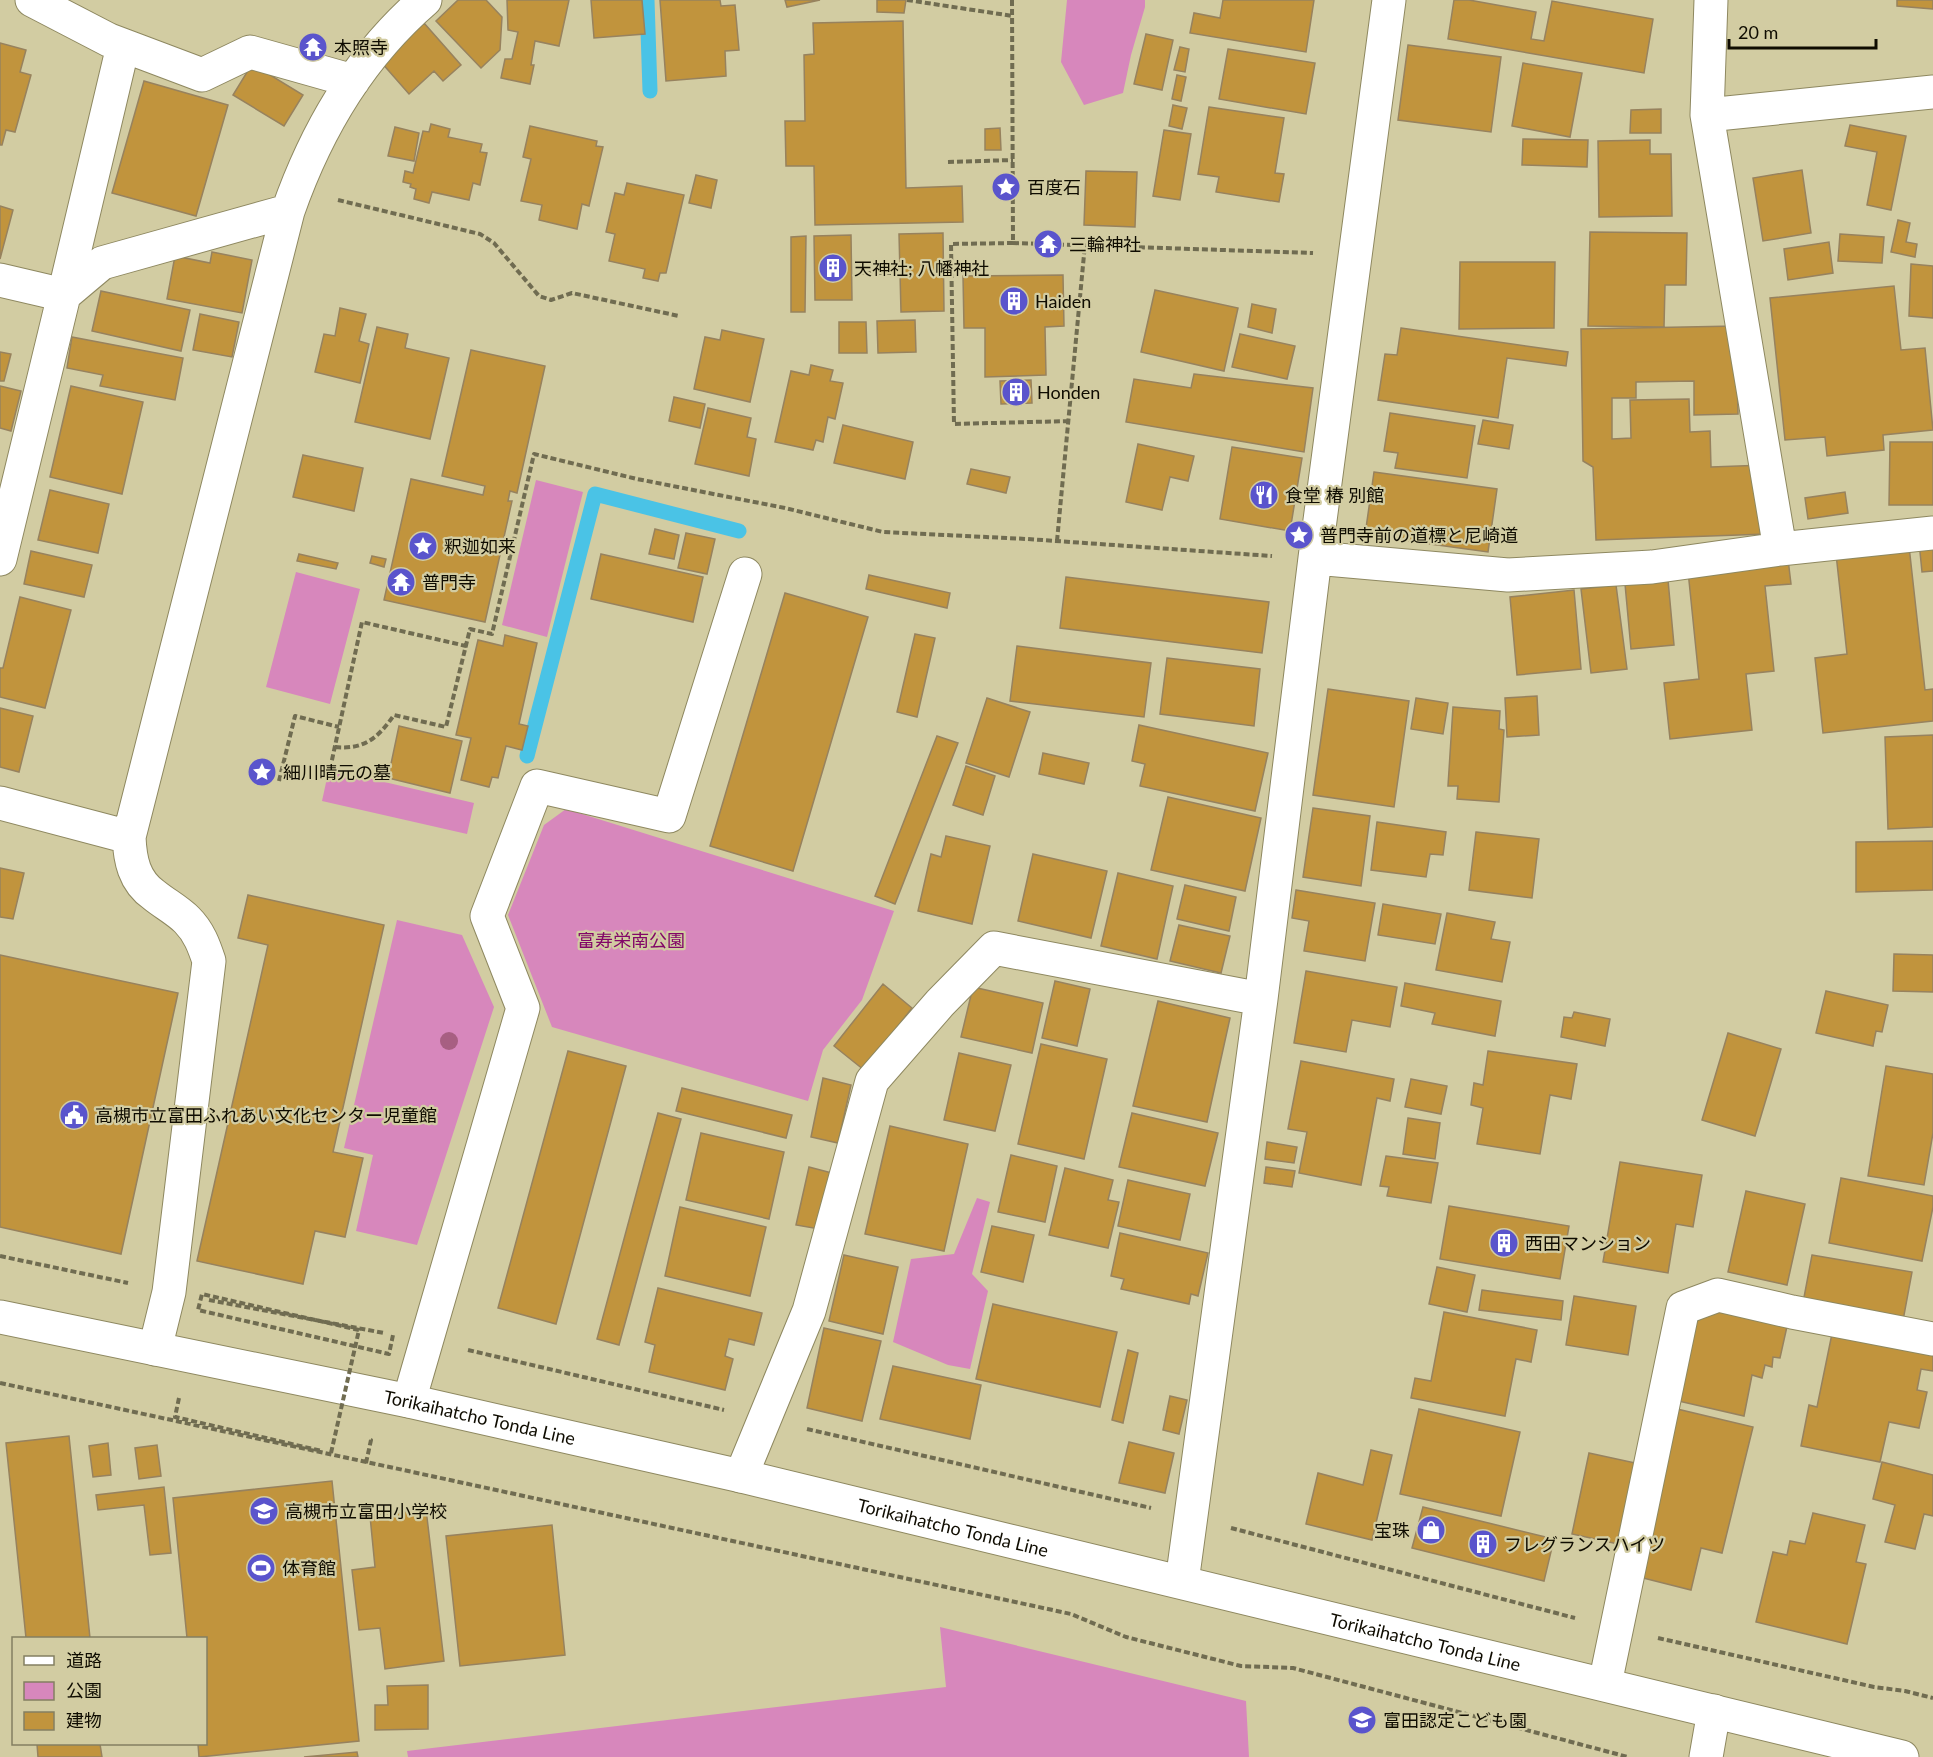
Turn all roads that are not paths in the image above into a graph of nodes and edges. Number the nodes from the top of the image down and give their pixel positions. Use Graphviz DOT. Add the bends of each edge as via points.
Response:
graph roads {
  1 [pos="32,0"];
  2 [pos="424,0"];
  3 [pos="1389,0"];
  4 [pos="1711,0"];
  5 [pos="123,46"];
  6 [pos="353,81"];
  7 [pos="1933,92"];
  8 [pos="1707,115"];
  9 [pos="292,200"];
  10 [pos="0,280"];
  11 [pos="64,295"];
  12 [pos="1933,533"];
  13 [pos="1780,549"];
  14 [pos="1315,558"];
  15 [pos="0,559"];
  16 [pos="745,574"];
  17 [pos="0,803"];
  18 [pos="129,837"];
  19 [pos="1261,999"];
  20 [pos="0,1317"];
  21 [pos="1933,1339"];
  22 [pos="155,1349"];
  23 [pos="409,1401"];
  24 [pos="741,1476"];
  25 [pos="1182,1582"];
  26 [pos="1605,1684"];
  27 [pos="1714,1711"];
  28 [pos="1706,1757"];
  29 [pos="1902,1757"];
  1 -- 5 [label="street"];
  2 -- 6 [label="street" via="388,36"];
  3 -- 14 [label="street"];
  4 -- 8 [label="street"];
  5 -- 6 [label="street" via="202,75 250,52"];
  5 -- 11 [label="street"];
  6 -- 9 [label="street" via="330,116"];
  7 -- 8 [label="street"];
  8 -- 13 [label="street"];
  9 -- 11 [label="street" via="102,263"];
  9 -- 18 [label="street"];
  10 -- 11 [label="street"];
  11 -- 15 [label="street"];
  12 -- 13 [label="street"];
  13 -- 14 [label="street" via="1652,567 1508,575"];
  14 -- 19 [label="street"];
  16 -- 23 [label="street" via="669,816 537,786 487,916 523,1008"];
  17 -- 18 [label="street"];
  18 -- 22 [label="street" via="130,859 138,879 189,922 202,940 209,961 169,1292"];
  19 -- 24 [label="street" via="994,948 872,1081 809,1311"];
  19 -- 25 [label="street"];
  20 -- 22 [label="street, Torikaihatcho Tonda Line"];
  21 -- 26 [label="street" via="1718,1295 1683,1308"];
  22 -- 23 [label="street, Torikaihatcho Tonda Line"];
  23 -- 24 [label="street, Torikaihatcho Tonda Line"];
  24 -- 25 [label="street, Torikaihatcho Tonda Line"];
  25 -- 26 [label="street, Torikaihatcho Tonda Line"];
  26 -- 27 [label="street, Torikaihatcho Tonda Line"];
  27 -- 28 [label="street"];
  27 -- 29 [label="street, Torikaihatcho Tonda Line"];
}
